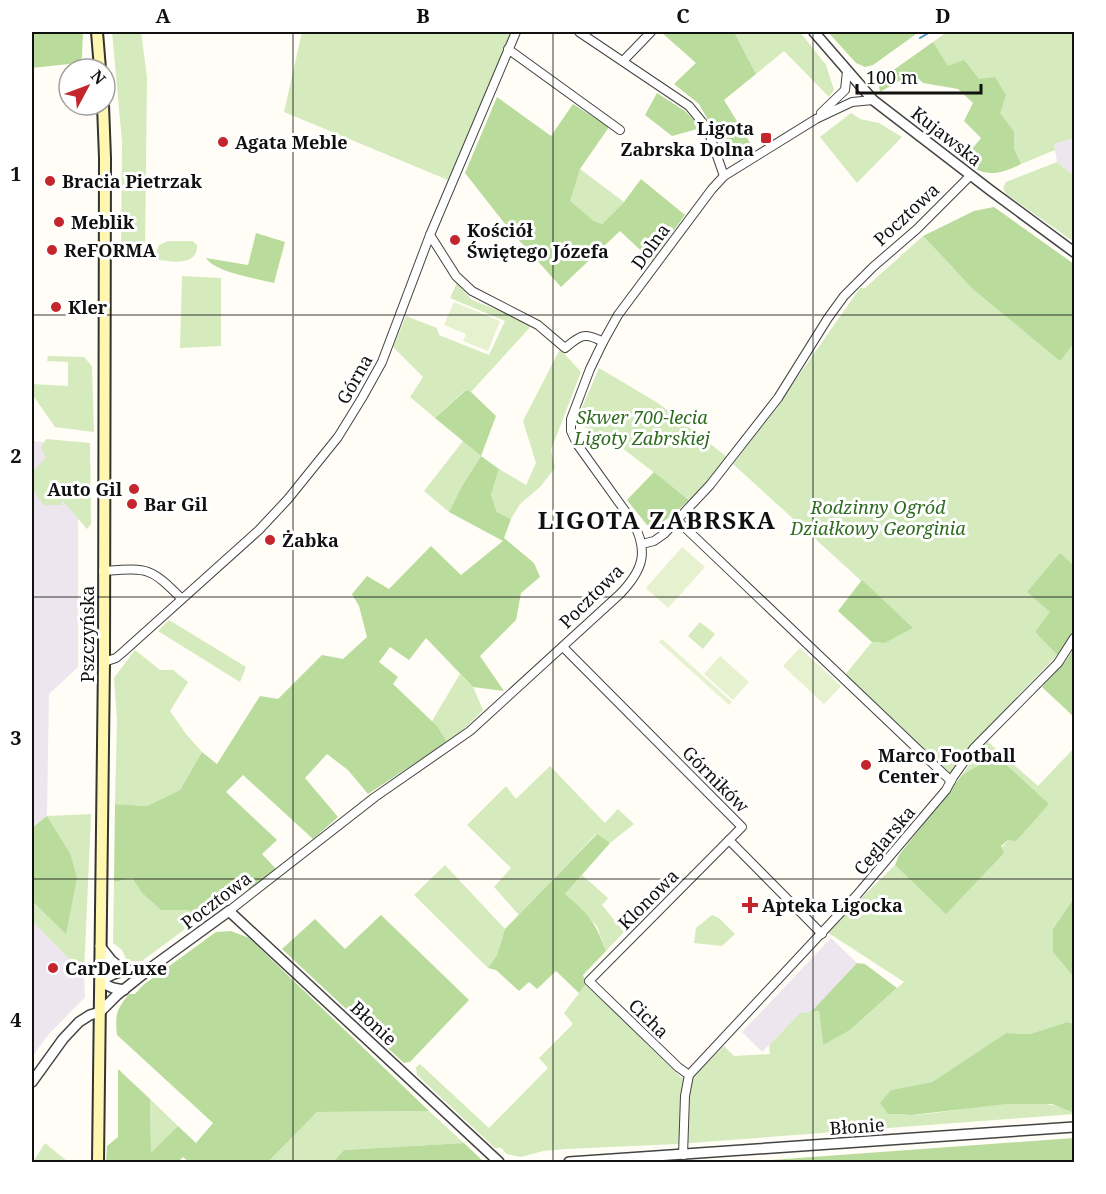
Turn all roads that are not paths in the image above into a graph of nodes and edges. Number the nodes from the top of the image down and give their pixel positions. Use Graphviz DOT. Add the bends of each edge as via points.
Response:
graph roads {
  1 [pos="97,32"];
  2 [pos="516,32"];
  3 [pos="579,32"];
  4 [pos="651,32"];
  5 [pos="814,32"];
  6 [pos="508,49"];
  7 [pos="99,57"];
  8 [pos="623,61"];
  9 [pos="847,71"];
  10 [pos="860,86"];
  11 [pos="845,90"];
  12 [pos="873,99"];
  13 [pos="852,102"];
  14 [pos="103,117"];
  15 [pos="816,119"];
  16 [pos="620,130"];
  17 [pos="724,176"];
  18 [pos="970,176"];
  19 [pos="430,235"];
  20 [pos="1074,252"];
  21 [pos="603,342"];
  22 [pos="678,521"];
  23 [pos="642,544"];
  24 [pos="103,571"];
  25 [pos="182,599"];
  26 [pos="1074,638"];
  27 [pos="563,647"];
  28 [pos="104,662"];
  29 [pos="951,781"];
  30 [pos="729,840"];
  31 [pos="229,911"];
  32 [pos="822,934"];
  33 [pos="100,946"];
  34 [pos="152,967"];
  35 [pos="123,970"];
  36 [pos="589,981"];
  37 [pos="100,982"];
  38 [pos="124,990"];
  39 [pos="100,1012"];
  40 [pos="689,1075"];
  41 [pos="32,1082"];
  42 [pos="1074,1126"];
  43 [pos="683,1155"];
  44 [pos="641,1159"];
  45 [pos="98,1162"];
  46 [pos="499,1162"];
  47 [pos="569,1162"];
  48 [pos="629,1162"];
  1 -- 7 [label="main road"];
  2 -- 6 [label="street, Górna"];
  3 -- 8 [label="street"];
  4 -- 8 [label="street"];
  5 -- 9 [label="street, Kujawska"];
  6 -- 16 [label="street"];
  6 -- 19 [label="street, Górna"];
  8 -- 17 [label="street" via="689,106 710,136"];
  9 -- 10 [label="street, Kujawska"];
  9 -- 11 [label="street"];
  10 -- 11 [label="street"];
  10 -- 12 [label="street, Kujawska"];
  10 -- 13 [label="street"];
  11 -- 15 [label="street, Dolna"];
  12 -- 13 [label="street, Dolna"];
  12 -- 18 [label="street, Kujawska"];
  13 -- 15 [label="street, Dolna"];
  14 -- 24 [label="main road, Pszczyńska"];
  15 -- 17 [label="street, Dolna"];
  17 -- 21 [label="street, Dolna" via="700,202 618,315"];
  18 -- 20 [label="street, Kujawska"];
  18 -- 22 [label="street, Pocztowa" via="844,297 778,398"];
  19 -- 21 [label="street" via="456,276 476,294 538,325 565,348 582,335"];
  19 -- 25 [label="street, Górna" via="382,362 338,436 260,530"];
  21 -- 23 [label="street, Dolna" via="570,426 573,438 633,522"];
  22 -- 23 [label="street, Pocztowa" via="654,541"];
  22 -- 29 [label="street"];
  23 -- 27 [label="street, Pocztowa" via="634,578"];
  24 -- 25 [label="street" via="149,571"];
  24 -- 28 [label="main road, Pszczyńska"];
  25 -- 28 [label="street, Górna" via="116,658"];
  26 -- 29 [label="street, Ceglarska" via="1058,663 983,738"];
  27 -- 30 [label="street, Górników" via="742,826"];
  27 -- 31 [label="street, Pocztowa" via="470,731 375,797"];
  28 -- 33 [label="main road, Pszczyńska"];
  29 -- 32 [label="street, Ceglarska"];
  30 -- 32 [label="street, Górników"];
  30 -- 36 [label="street, Klonowa"];
  31 -- 34 [label="street, Pocztowa"];
  31 -- 46 [label="street, Błonie"];
  32 -- 40 [label="street, Ceglarska"];
  33 -- 35 [label="street"];
  33 -- 37 [label="main road, Pszczyńska"];
  34 -- 35 [label="street"];
  34 -- 38 [label="street, Pocztowa"];
  35 -- 37 [label="street"];
  36 -- 40 [label="street, Cicha"];
  37 -- 38 [label="street"];
  37 -- 39 [label="main road, Pszczyńska"];
  38 -- 39 [label="street, Pocztowa"];
  39 -- 41 [label="street, Pocztowa" via="84,1018 68,1032"];
  39 -- 45 [label="main road, Pszczyńska"];
  40 -- 43 [label="street"];
  42 -- 43 [label="street, Błonie"];
  43 -- 44 [label="street, Błonie"];
  44 -- 47 [label="street, Błonie"];
  44 -- 48 [label="street, Błonie"];
}
